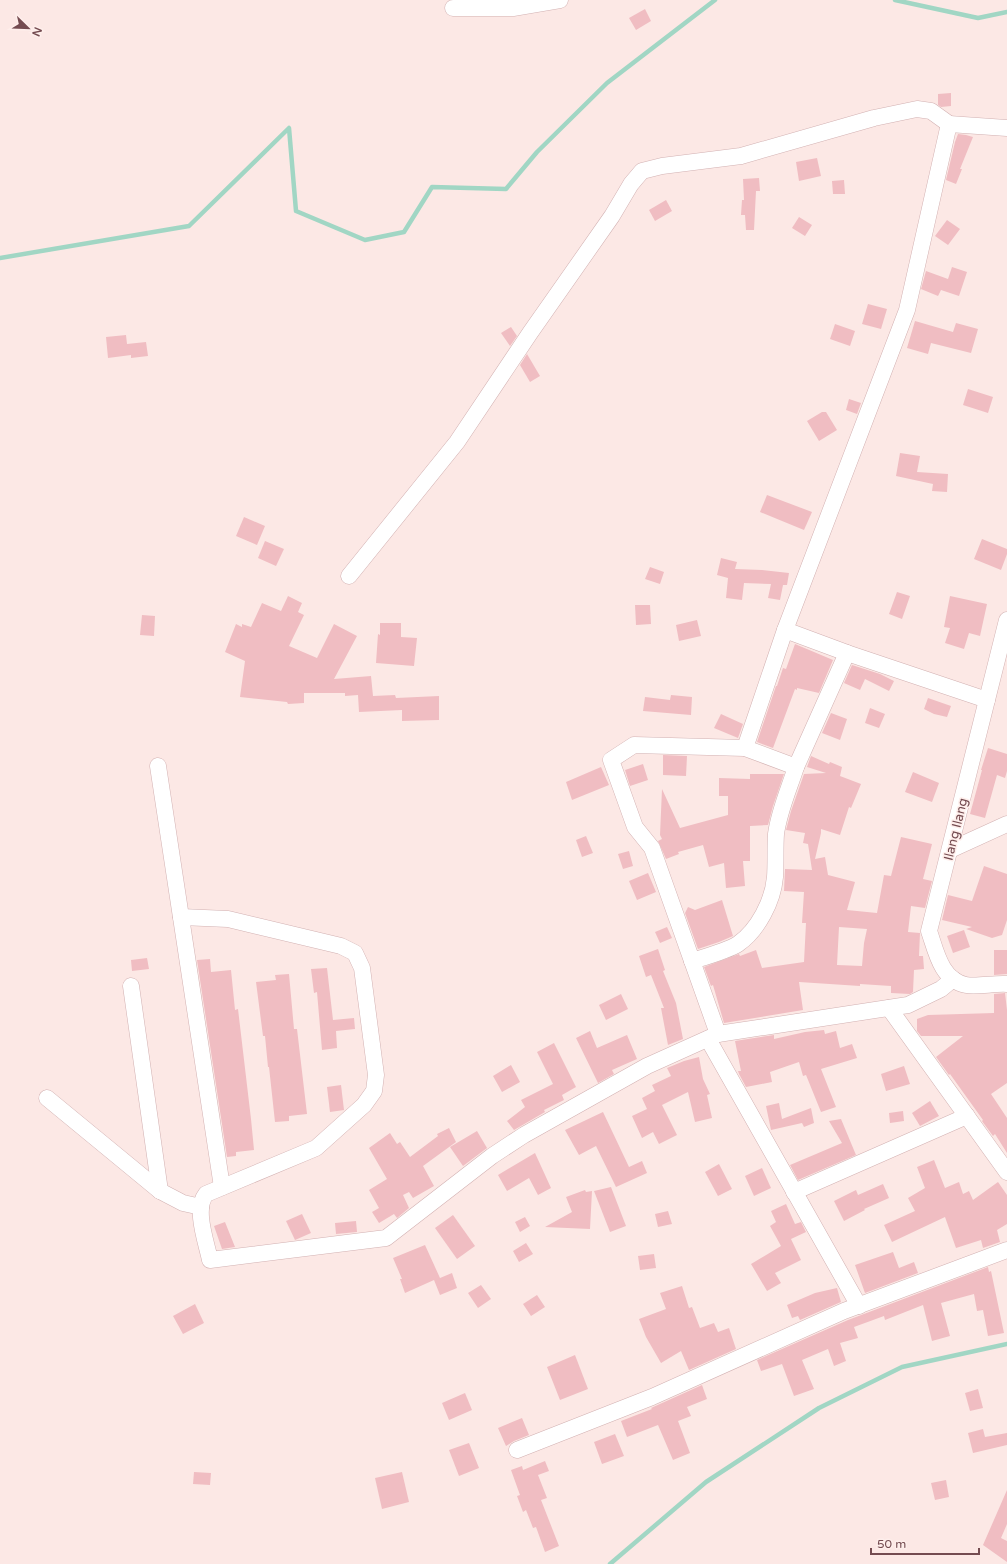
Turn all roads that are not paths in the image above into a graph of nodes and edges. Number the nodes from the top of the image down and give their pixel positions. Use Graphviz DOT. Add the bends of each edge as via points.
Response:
graph roads {
  1 [pos="560,0"];
  2 [pos="453,8"];
  3 [pos="949,124"];
  4 [pos="1007,128"];
  5 [pos="349,576"];
  6 [pos="1007,620"];
  7 [pos="785,630"];
  8 [pos="847,653"];
  9 [pos="987,700"];
  10 [pos="745,748"];
  11 [pos="158,766"];
  12 [pos="796,767"];
  13 [pos="1007,824"];
  14 [pos="950,850"];
  15 [pos="181,917"];
  16 [pos="692,961"];
  17 [pos="953,979"];
  18 [pos="1007,984"];
  19 [pos="131,986"];
  20 [pos="889,1008"];
  21 [pos="713,1036"];
  22 [pos="47,1098"];
  23 [pos="968,1116"];
  24 [pos="1007,1172"];
  25 [pos="222,1187"];
  26 [pos="160,1191"];
  27 [pos="794,1192"];
  28 [pos="201,1207"];
  29 [pos="1007,1250"];
  30 [pos="859,1306"];
  31 [pos="517,1450"];
  1 -- 2 [label="street" via="512,8"];
  3 -- 4 [label="street"];
  3 -- 5 [label="street" via="931,111 918,109 874,118 741,156 662,166 642,172 631,184 612,216 457,442"];
  3 -- 7 [label="street" via="906,310"];
  6 -- 9 [label="street, Ilang Ilang"];
  7 -- 8 [label="street"];
  7 -- 10 [label="street"];
  8 -- 9 [label="street"];
  8 -- 12 [label="street"];
  9 -- 14 [label="street, Ilang Ilang"];
  10 -- 12 [label="street"];
  10 -- 16 [label="street" via="634,745 611,760 635,827 652,848"];
  11 -- 15 [label="street"];
  12 -- 16 [label="street" via="776,835 772,894 758,923 737,945"];
  13 -- 14 [label="street"];
  14 -- 17 [label="street, Ilang Ilang" via="929,931 940,964"];
  15 -- 25 [label="street"];
  15 -- 25 [label="street" via="228,919 341,946 354,953 362,968 376,1075 374,1091 364,1105 316,1148"];
  16 -- 21 [label="street"];
  17 -- 18 [label="street" via="966,985"];
  17 -- 20 [label="street" via="941,989 908,1005"];
  19 -- 26 [label="street"];
  20 -- 21 [label="street"];
  20 -- 23 [label="street"];
  21 -- 27 [label="street"];
  21 -- 28 [label="street" via="647,1066 524,1135 492,1156 386,1238 210,1260"];
  22 -- 26 [label="street"];
  23 -- 24 [label="street"];
  23 -- 27 [label="street"];
  25 -- 28 [label="street" via="206,1194"];
  26 -- 28 [label="street" via="183,1203"];
  27 -- 30 [label="street"];
  29 -- 30 [label="street"];
  30 -- 31 [label="street" via="652,1397"];
}
